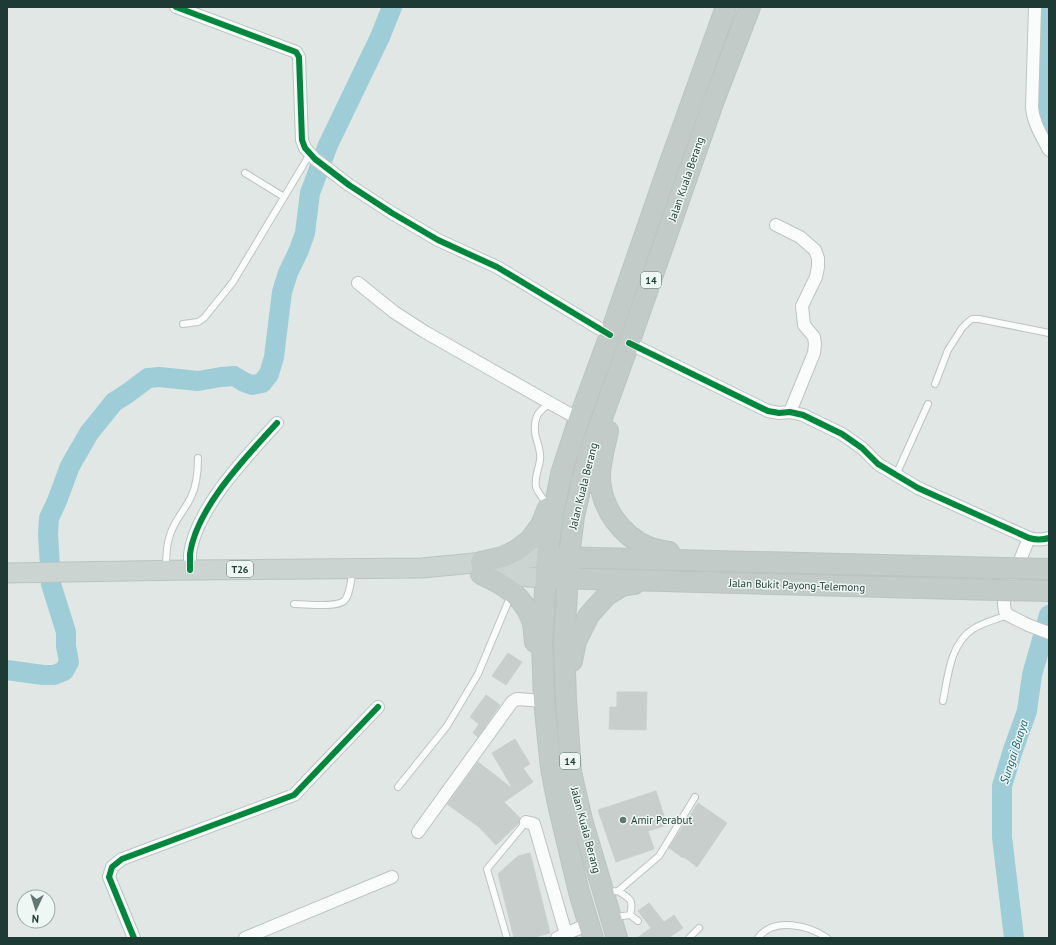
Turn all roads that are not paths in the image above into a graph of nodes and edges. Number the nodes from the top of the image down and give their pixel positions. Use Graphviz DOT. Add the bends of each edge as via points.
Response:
graph roads {
  1 [pos="176,7"];
  2 [pos="726,7"];
  3 [pos="750,7"];
  4 [pos="1035,7"];
  5 [pos="1049,150"];
  6 [pos="312,156"];
  7 [pos="245,173"];
  8 [pos="284,197"];
  9 [pos="776,225"];
  10 [pos="358,283"];
  11 [pos="183,324"];
  12 [pos="1049,333"];
  13 [pos="610,335"];
  14 [pos="629,343"];
  15 [pos="619,368"];
  16 [pos="935,384"];
  17 [pos="550,403"];
  18 [pos="928,404"];
  19 [pos="790,412"];
  20 [pos="579,419"];
  21 [pos="277,422"];
  22 [pos="198,458"];
  23 [pos="561,474"];
  24 [pos="896,475"];
  25 [pos="548,507"];
  26 [pos="1029,538"];
  27 [pos="1049,538"];
  28 [pos="547,556"];
  29 [pos="569,557"];
  30 [pos="773,562"];
  31 [pos="481,568"];
  32 [pos="353,569"];
  33 [pos="1049,569"];
  34 [pos="166,570"];
  35 [pos="190,570"];
  36 [pos="7,574"];
  37 [pos="545,578"];
  38 [pos="567,578"];
  39 [pos="648,581"];
  40 [pos="512,591"];
  41 [pos="1049,592"];
  42 [pos="294,604"];
  43 [pos="1008,615"];
  44 [pos="1049,633"];
  45 [pos="566,700"];
  46 [pos="544,701"];
  47 [pos="943,701"];
  48 [pos="378,708"];
  49 [pos="398,787"];
  50 [pos="695,797"];
  51 [pos="526,822"];
  52 [pos="418,832"];
  53 [pos="392,877"];
  54 [pos="610,891"];
  55 [pos="568,895"];
  56 [pos="630,915"];
  57 [pos="610,918"];
  58 [pos="638,921"];
  59 [pos="698,928"];
  60 [pos="591,931"];
  61 [pos="561,937"];
  62 [pos="134,938"];
  63 [pos="245,938"];
  64 [pos="507,938"];
  65 [pos="616,938"];
  66 [pos="689,938"];
  67 [pos="758,938"];
  68 [pos="827,938"];
  1 -- 6 [label="street" via="296,52 299,57 302,140"];
  2 -- 13 [label="highway, Jalan Kuala Berang / 14"];
  3 -- 14 [label="highway, Jalan Kuala Berang / 14" via="712,103"];
  4 -- 5 [label="street" via="1032,114"];
  6 -- 8 [label="lane"];
  6 -- 13 [label="street" via="370,199 432,236 497,267"];
  7 -- 8 [label="lane"];
  8 -- 11 [label="lane" via="233,282 204,318 198,322"];
  9 -- 19 [label="street" via="808,243 818,258 816,277 802,306 804,325 814,337 814,353"];
  10 -- 17 [label="street" via="394,312 426,332"];
  12 -- 16 [label="lane" via="972,319 962,328 948,350"];
  13 -- 20 [label="highway, Jalan Kuala Berang / 14"];
  14 -- 15 [label="highway, Jalan Kuala Berang / 14"];
  14 -- 19 [label="street" via="768,411"];
  15 -- 29 [label="highway, Jalan Kuala Berang / 14" via="588,457 574,516"];
  15 -- 30 [label="highway" via="600,479 609,510 620,528 650,548 673,553"];
  17 -- 20 [label="street"];
  17 -- 25 [label="lane" via="538,414 535,428 540,452 536,486"];
  18 -- 24 [label="lane"];
  19 -- 24 [label="street" via="803,415 842,434 862,448 878,464"];
  20 -- 23 [label="highway, Jalan Kuala Berang / 14"];
  21 -- 35 [label="street" via="234,470 208,508 193,542"];
  22 -- 34 [label="lane" via="198,474 191,498 170,535 166,550"];
  23 -- 25 [label="highway"];
  23 -- 28 [label="highway, Jalan Kuala Berang / 14"];
  24 -- 26 [label="street" via="918,488"];
  25 -- 31 [label="highway" via="541,525 530,540"];
  26 -- 27 [label="street"];
  26 -- 43 [label="street" via="1004,600"];
  28 -- 29 [label="highway, Jalan Bukit Payong-Telemong"];
  28 -- 31 [label="main road"];
  28 -- 37 [label="highway, Jalan Kuala Berang / 14"];
  29 -- 30 [label="highway, Jalan Bukit Payong-Telemong"];
  29 -- 38 [label="highway, Jalan Kuala Berang / 14"];
  30 -- 33 [label="highway, Jalan Bukit Payong-Telemong, bridge"];
  31 -- 32 [label="main road, T26"];
  31 -- 37 [label="main road"];
  31 -- 40 [label="highway"];
  32 -- 35 [label="main road, T26"];
  32 -- 42 [label="lane" via="345,600 336,604"];
  34 -- 35 [label="main road, T26"];
  34 -- 36 [label="main road, T26"];
  37 -- 38 [label="highway, Jalan Bukit Payong-Telemong"];
  37 -- 46 [label="highway, Jalan Kuala Berang / 14" via="542,642"];
  38 -- 39 [label="highway, Jalan Bukit Payong-Telemong"];
  38 -- 45 [label="highway, Jalan Kuala Berang / 14" via="564,643"];
  39 -- 41 [label="highway, Jalan Bukit Payong-Telemong, bridge"];
  39 -- 45 [label="highway" via="622,586 607,595 589,615 576,641"];
  40 -- 46 [label="highway" via="525,606 533,624"];
  40 -- 49 [label="lane" via="478,674 447,726"];
  43 -- 44 [label="street"];
  43 -- 47 [label="lane" via="980,625 961,640 955,650"];
  45 -- 54 [label="highway, Jalan Kuala Berang / 14" via="571,772 582,820"];
  46 -- 52 [label="street" via="517,698 512,702"];
  46 -- 55 [label="highway, Jalan Kuala Berang / 14" via="550,768 558,804"];
  48 -- 62 [label="street" via="294,795 122,859 112,867 109,877"];
  50 -- 54 [label="lane" via="659,856"];
  51 -- 55 [label="street" via="534,824"];
  51 -- 64 [label="lane" via="487,869"];
  53 -- 63 [label="street"];
  54 -- 56 [label="lane" via="630,899"];
  54 -- 57 [label="highway, Jalan Kuala Berang / 14"];
  55 -- 60 [label="highway, Jalan Kuala Berang / 14"];
  55 -- 61 [label="street"];
  56 -- 57 [label="lane"];
  56 -- 58 [label="lane"];
  57 -- 65 [label="highway, Jalan Kuala Berang / 14"];
  59 -- 66 [label="lane"];
  60 -- 61 [label="street"];
  67 -- 68 [label="lane" via="773,927 786,924 803,927"];
}
